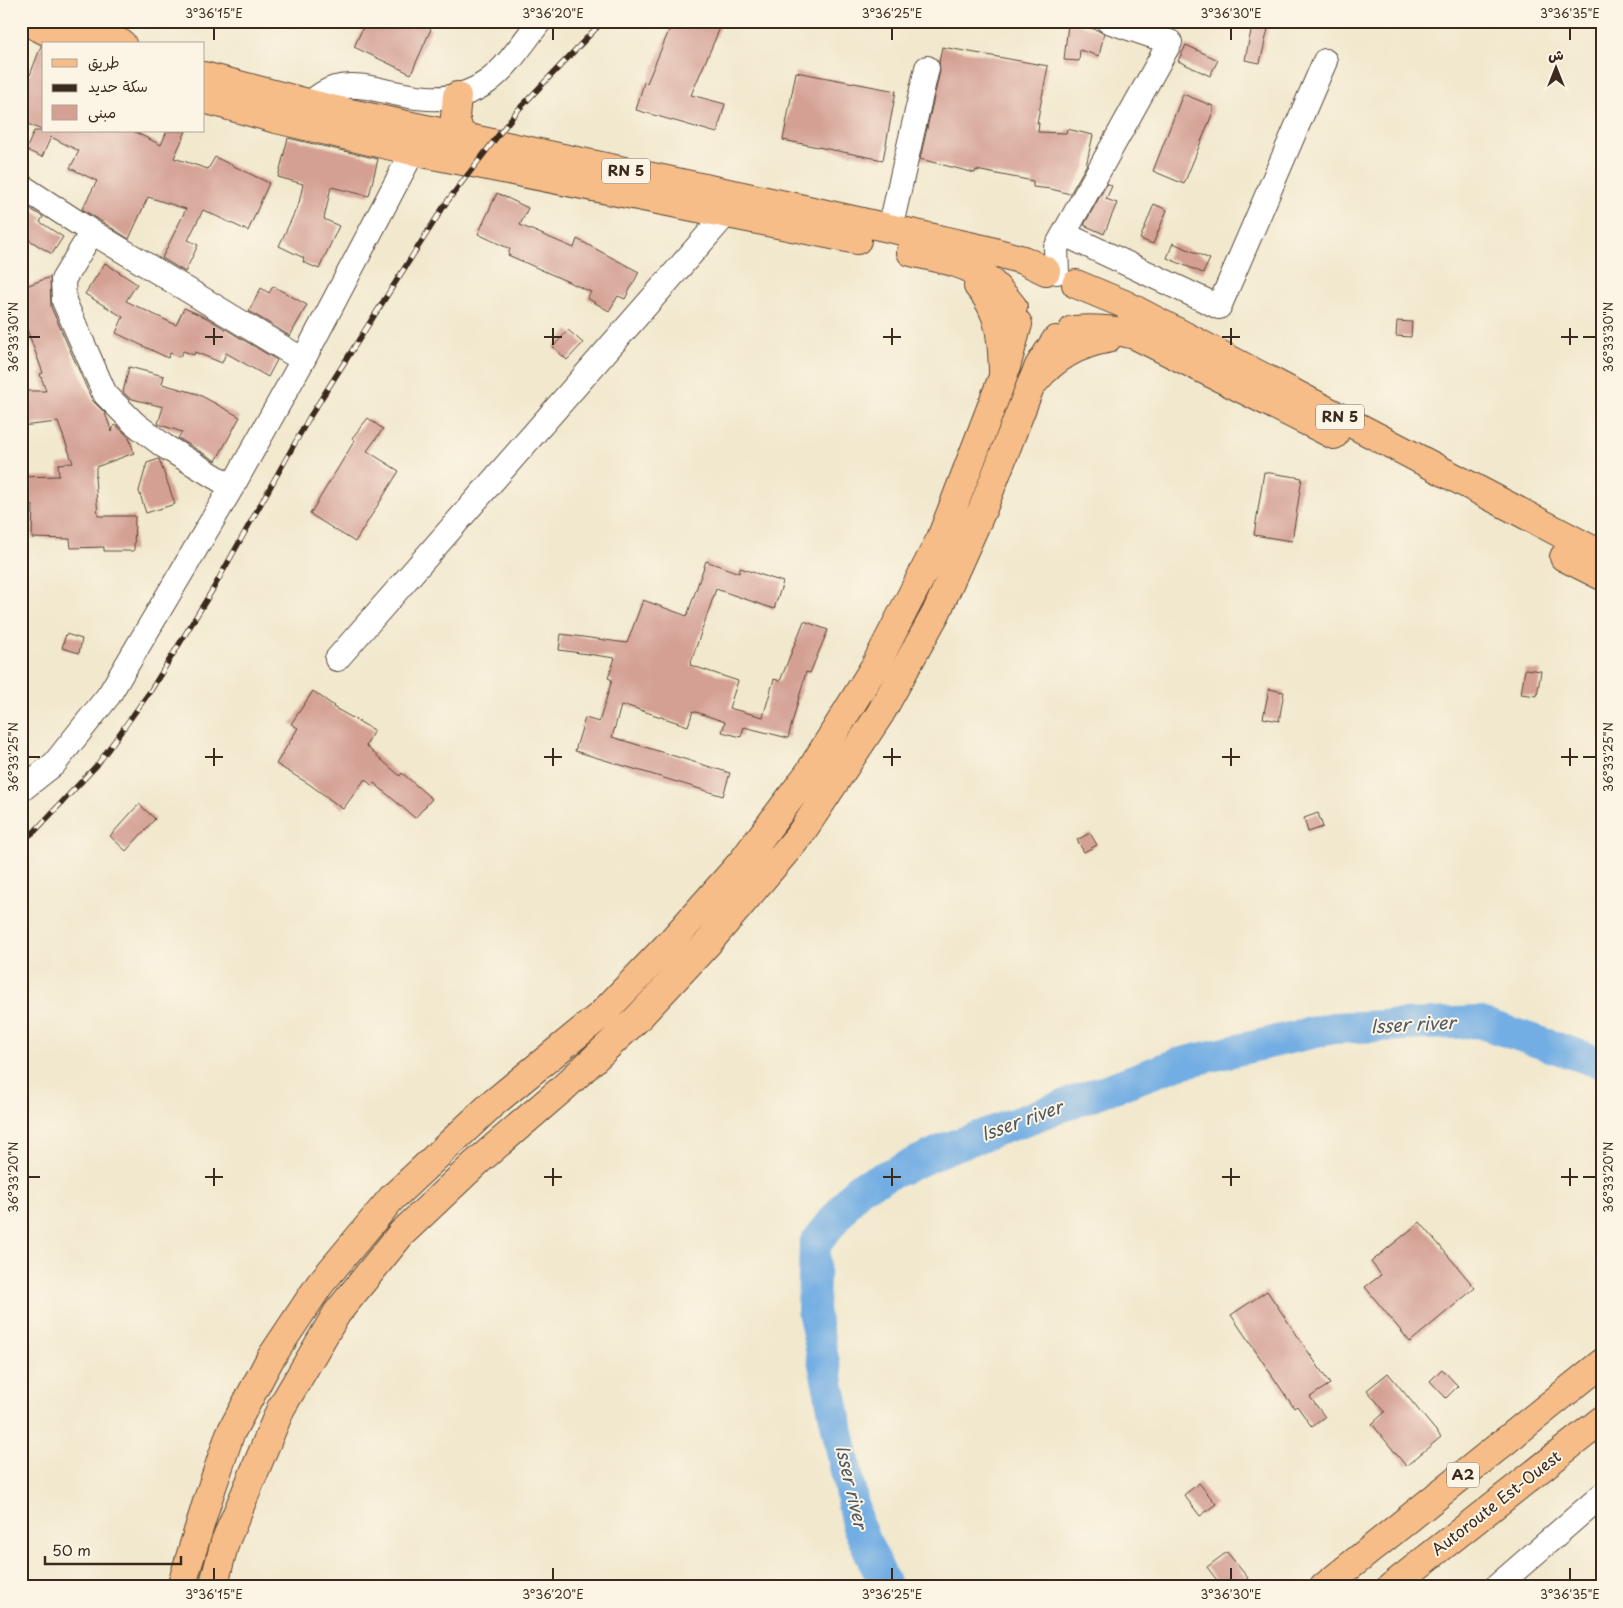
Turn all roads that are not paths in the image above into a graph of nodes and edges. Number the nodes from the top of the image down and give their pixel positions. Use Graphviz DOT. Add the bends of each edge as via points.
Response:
graph roads {
  1 [pos="26,21"];
  2 [pos="73,21"];
  3 [pos="540,21"];
  4 [pos="1108,21"];
  5 [pos="68,42"];
  6 [pos="118,42"];
  7 [pos="1325,61"];
  8 [pos="927,68"];
  9 [pos="205,76"];
  10 [pos="457,96"];
  11 [pos="205,99"];
  12 [pos="309,104"];
  13 [pos="460,137"];
  14 [pos="418,140"];
  15 [pos="21,186"];
  16 [pos="726,213"];
  17 [pos="890,228"];
  18 [pos="92,232"];
  19 [pos="1064,234"];
  20 [pos="954,263"];
  21 [pos="1060,275"];
  22 [pos="1016,315"];
  23 [pos="1064,335"];
  24 [pos="1146,340"];
  25 [pos="303,360"];
  26 [pos="1004,374"];
  27 [pos="1030,387"];
  28 [pos="232,486"];
  29 [pos="1602,555"];
  30 [pos="1602,576"];
  31 [pos="337,659"];
  32 [pos="21,790"];
  33 [pos="1602,1363"];
  34 [pos="1602,1420"];
  35 [pos="1602,1495"];
  36 [pos="181,1587"];
  37 [pos="213,1587"];
  38 [pos="1324,1587"];
  39 [pos="1391,1587"];
  40 [pos="1496,1587"];
  1 -- 5 [label="main road"];
  2 -- 6 [label="main road"];
  3 -- 10 [label="street" via="500,70 473,90"];
  4 -- 19 [label="street" via="1170,42"];
  7 -- 19 [label="street" via="1219,308"];
  8 -- 17 [label="street"];
  9 -- 12 [label="main road, RN 5"];
  10 -- 12 [label="street" via="423,99 352,85 321,94"];
  10 -- 13 [label="main road" via="455,117"];
  11 -- 14 [label="main road, RN 5" via="276,119"];
  12 -- 14 [label="main road, RN 5"];
  13 -- 14 [label="main road, RN 5"];
  13 -- 17 [label="main road, RN 5"];
  14 -- 16 [label="main road, RN 5" via="524,174"];
  14 -- 25 [label="street"];
  15 -- 18 [label="street"];
  16 -- 20 [label="main road, RN 5"];
  16 -- 31 [label="street"];
  17 -- 21 [label="main road, RN 5" via="987,250"];
  18 -- 25 [label="street"];
  18 -- 28 [label="street" via="62,280 64,301 106,394 134,423 164,446"];
  19 -- 21 [label="street" via="1056,248"];
  20 -- 22 [label="main road, RN 5" via="984,277 999,290"];
  20 -- 26 [label="main road" via="986,295 995,312"];
  21 -- 22 [label="main road" via="1036,273 1022,282 1014,296"];
  21 -- 23 [label="main road" via="1081,292 1083,303 1079,322"];
  21 -- 29 [label="main road, RN 5" via="1133,308"];
  22 -- 23 [label="main road" via="1031,336 1039,339"];
  22 -- 26 [label="main road"];
  23 -- 24 [label="main road, RN 5" via="1098,328"];
  23 -- 27 [label="main road" via="1039,366"];
  24 -- 27 [label="main road" via="1114,337 1089,342 1066,352"];
  24 -- 30 [label="main road, RN 5"];
  25 -- 28 [label="street"];
  26 -- 36 [label="main road" via="941,538 875,666 809,773 742,862 602,1014 491,1105 391,1200 320,1284 270,1360 230,1434"];
  27 -- 37 [label="main road" via="983,508 936,613 880,714 799,836 707,944 637,1019 401,1234 337,1314 281,1408 225,1542"];
  28 -- 32 [label="street" via="109,695 54,764"];
  33 -- 38 [label="main road, A2"];
  34 -- 39 [label="main road, Autoroute Est-Ouest / A2"];
  35 -- 40 [label="street"];
}
